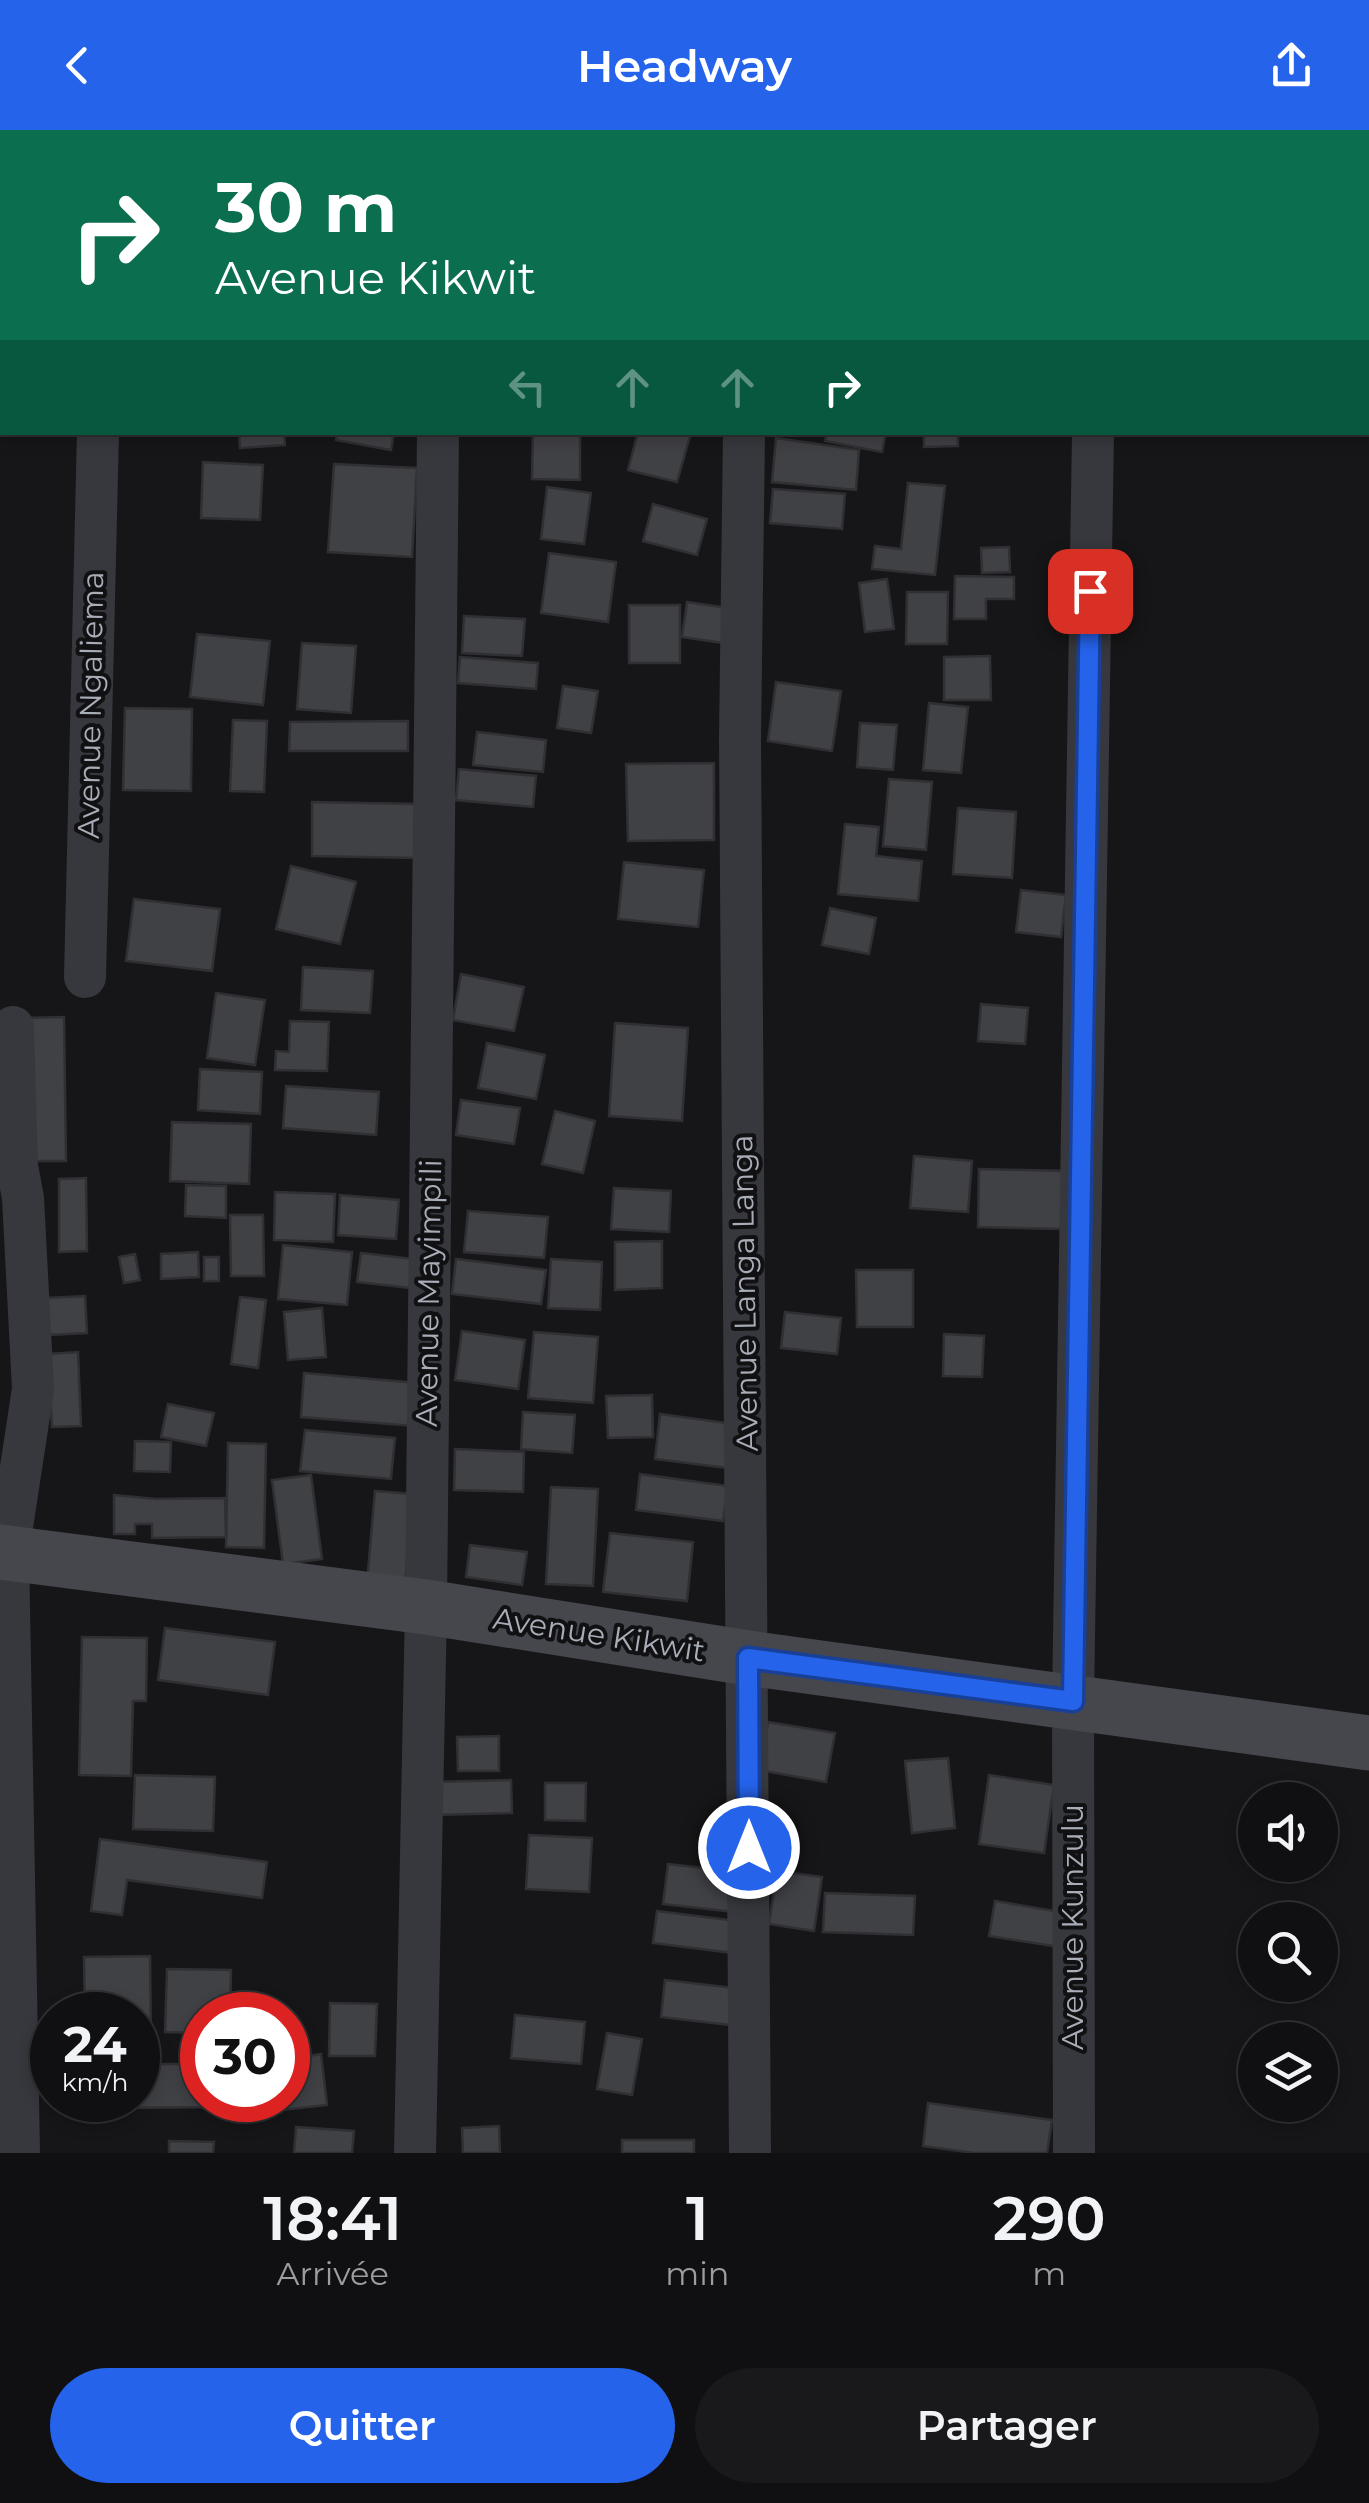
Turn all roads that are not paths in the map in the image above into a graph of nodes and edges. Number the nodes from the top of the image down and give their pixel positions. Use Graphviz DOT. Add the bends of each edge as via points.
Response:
graph roads {
  1 [pos="98,435"];
  2 [pos="438,435"];
  3 [pos="744,435"];
  4 [pos="1093,435"];
  5 [pos="85,977"];
  6 [pos="13,1027"];
  7 [pos="4,1552"];
  8 [pos="426,1608"];
  9 [pos="748,1658"];
  10 [pos="1073,1701"];
  11 [pos="1369,1743"];
  12 [pos="19,2153"];
  13 [pos="415,2153"];
  14 [pos="750,2153"];
  15 [pos="1074,2153"];
  1 -- 5 [label="street, Avenue Ngaliema"];
  2 -- 8 [label="street, Avenue Mayimpili"];
  3 -- 9 [label="street, Avenue Langa Langa"];
  4 -- 10 [label="street, Avenue Kunzulu"];
  6 -- 7 [label="street" via="33,1388"];
  7 -- 8 [label="main road, Avenue Kikwit"];
  7 -- 12 [label="street"];
  8 -- 9 [label="main road, Avenue Kikwit"];
  8 -- 13 [label="street, Avenue Mayimpili"];
  9 -- 10 [label="main road, Avenue Kikwit"];
  9 -- 14 [label="street, Avenue Langa Langa"];
  10 -- 11 [label="main road, Avenue Kikwit"];
  10 -- 15 [label="street, Avenue Kunzulu"];
}
